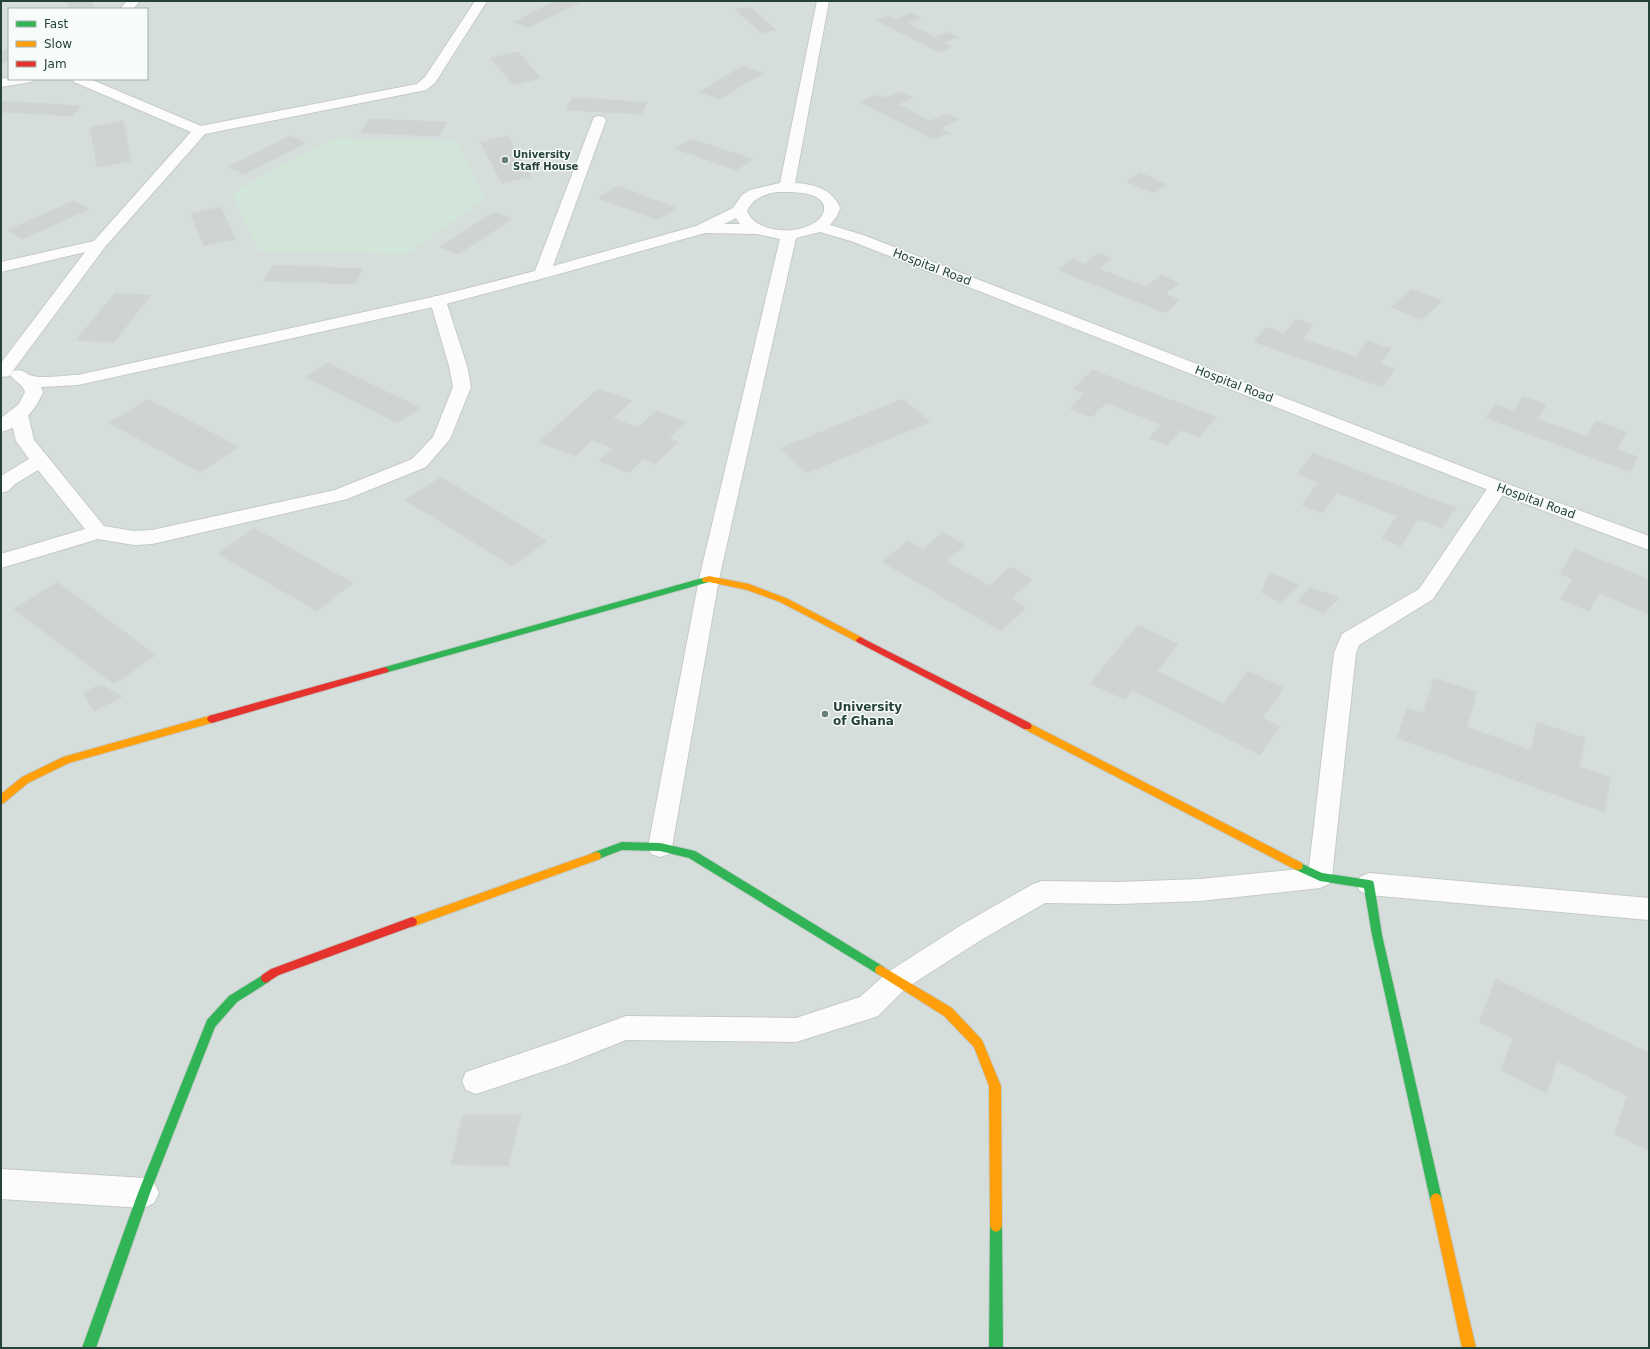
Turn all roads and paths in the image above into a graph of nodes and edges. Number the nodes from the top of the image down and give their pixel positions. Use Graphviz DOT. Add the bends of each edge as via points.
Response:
graph roads {
  1 [pos="481,1"];
  2 [pos="823,1"];
  3 [pos="20,80"];
  4 [pos="82,80"];
  5 [pos="1,83"];
  6 [pos="599,120"];
  7 [pos="200,131"];
  8 [pos="787,187"];
  9 [pos="739,211"];
  10 [pos="831,216"];
  11 [pos="819,227"];
  12 [pos="701,229"];
  13 [pos="757,229"];
  14 [pos="789,234"];
  15 [pos="857,238"];
  16 [pos="99,244"];
  17 [pos="1,267"];
  18 [pos="542,274"];
  19 [pos="438,301"];
  20 [pos="2,372"];
  21 [pos="78,380"];
  22 [pos="30,382"];
  23 [pos="25,409"];
  24 [pos="1,426"];
  25 [pos="40,460"];
  26 [pos="1,487"];
  27 [pos="1498,487"];
  28 [pos="98,532"];
  29 [pos="1649,544"];
  30 [pos="1,561"];
  31 [pos="709,579"];
  32 [pos="1,800"];
  33 [pos="660,847"];
  34 [pos="1320,877"];
  35 [pos="1369,884"];
  36 [pos="1649,909"];
  37 [pos="897,980"];
  38 [pos="476,1081"];
  39 [pos="1,1184"];
  40 [pos="144,1193"];
  41 [pos="89,1348"];
  42 [pos="996,1348"];
  43 [pos="1469,1348"];
  1 -- 7 [label="street" via="430,80 421,87"];
  2 -- 8 [label="street"];
  3 -- 5 [label="street"];
  4 -- 7 [label="street"];
  6 -- 18 [label="street"];
  7 -- 16 [label="street"];
  8 -- 9 [label="street" via="758,192 747,198"];
  8 -- 10 [label="street" via="803,188 818,193 828,200 832,208"];
  9 -- 12 [label="street"];
  9 -- 13 [label="street" via="746,222"];
  10 -- 11 [label="street"];
  10 -- 15 [label="street"];
  11 -- 14 [label="street"];
  11 -- 15 [label="street, Hospital Road"];
  12 -- 13 [label="street"];
  12 -- 18 [label="street"];
  13 -- 14 [label="street"];
  14 -- 31 [label="street"];
  15 -- 27 [label="street, Hospital Road"];
  16 -- 17 [label="street"];
  16 -- 20 [label="street"];
  18 -- 19 [label="street"];
  19 -- 21 [label="street"];
  19 -- 28 [label="street" via="462,387 441,439 419,463 340,495 152,537 134,538"];
  20 -- 22 [label="street" via="19,375"];
  21 -- 22 [label="street"];
  21 -- 23 [label="street"];
  22 -- 23 [label="street" via="34,392"];
  23 -- 24 [label="street"];
  23 -- 25 [label="street" via="25,441"];
  25 -- 26 [label="street"];
  25 -- 28 [label="street"];
  27 -- 29 [label="street, Hospital Road"];
  27 -- 34 [label="street" via="1426,594 1350,640 1345,653"];
  28 -- 30 [label="street"];
  31 -- 32 [label="street" via="66,760 25,780"];
  31 -- 33 [label="street"];
  31 -- 34 [label="street" via="749,587 783,600"];
  33 -- 37 [label="street" via="691,854"];
  33 -- 40 [label="street" via="622,846 275,972 233,999 211,1024"];
  34 -- 35 [label="street"];
  34 -- 37 [label="street" via="1200,890 1042,892 972,932"];
  35 -- 36 [label="street"];
  35 -- 43 [label="street" via="1377,935"];
  37 -- 38 [label="street" via="869,1007 796,1030 626,1028"];
  37 -- 42 [label="street" via="948,1012 978,1044 995,1086"];
  39 -- 40 [label="street"];
  40 -- 41 [label="street"];
}
